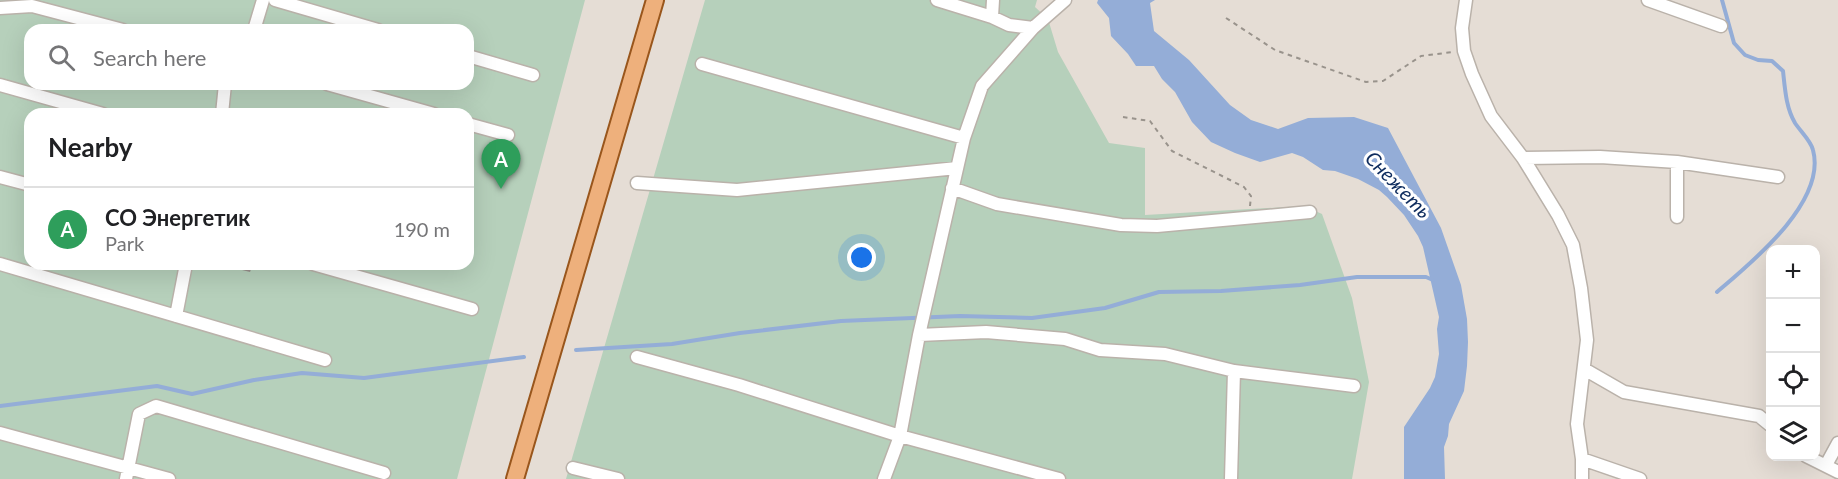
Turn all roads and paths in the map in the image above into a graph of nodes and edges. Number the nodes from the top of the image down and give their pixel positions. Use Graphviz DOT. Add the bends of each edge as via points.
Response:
graph roads {
  1 [pos="262,0"];
  2 [pos="275,0"];
  3 [pos="655,0"];
  4 [pos="937,0"];
  5 [pos="993,0"];
  6 [pos="1065,0"];
  7 [pos="1466,0"];
  8 [pos="1648,0"];
  9 [pos="0,8"];
  10 [pos="992,17"];
  11 [pos="1226,18"];
  12 [pos="100,24"];
  13 [pos="256,24"];
  14 [pos="357,24"];
  15 [pos="1721,26"];
  16 [pos="1033,28"];
  17 [pos="1464,51"];
  18 [pos="474,58"];
  19 [pos="702,64"];
  20 [pos="533,75"];
  21 [pos="0,85"];
  22 [pos="224,90"];
  23 [pos="348,90"];
  24 [pos="82,108"];
  25 [pos="223,108"];
  26 [pos="413,108"];
  27 [pos="1123,117"];
  28 [pos="474,126"];
  29 [pos="508,135"];
  30 [pos="964,138"];
  31 [pos="1523,158"];
  32 [pos="1677,162"];
  33 [pos="957,168"];
  34 [pos="0,177"];
  35 [pos="1778,177"];
  36 [pos="24,183"];
  37 [pos="637,183"];
  38 [pos="952,188"];
  39 [pos="1310,212"];
  40 [pos="1677,217"];
  41 [pos="1249,218"];
  42 [pos="0,264"];
  43 [pos="185,270"];
  44 [pos="334,270"];
  45 [pos="472,309"];
  46 [pos="176,316"];
  47 [pos="919,334"];
  48 [pos="638,357"];
  49 [pos="325,360"];
  50 [pos="1584,369"];
  51 [pos="1234,371"];
  52 [pos="1354,386"];
  53 [pos="1766,422"];
  54 [pos="0,433"];
  55 [pos="900,436"];
  56 [pos="1838,443"];
  57 [pos="1582,459"];
  58 [pos="1817,461"];
  59 [pos="1826,465"];
  60 [pos="573,468"];
  61 [pos="1838,472"];
  62 [pos="127,473"];
  63 [pos="384,473"];
  64 [pos="169,479"];
  65 [pos="515,479"];
  66 [pos="618,479"];
  67 [pos="884,479"];
  68 [pos="1059,479"];
  69 [pos="1231,479"];
  70 [pos="1582,479"];
  71 [pos="1640,479"];
  1 -- 13 [label="street"];
  2 -- 14 [label="street"];
  3 -- 65 [label="main road"];
  4 -- 10 [label="street"];
  5 -- 10 [label="street"];
  6 -- 16 [label="street"];
  7 -- 17 [label="street"];
  8 -- 15 [label="street"];
  9 -- 12 [label="street" via="32,6"];
  10 -- 16 [label="street" via="1009,25"];
  11 -- 17 [label="path" via="1275,50 1366,82 1383,81 1421,56"];
  16 -- 30 [label="street" via="982,86"];
  17 -- 31 [label="street" via="1491,116"];
  18 -- 20 [label="street"];
  19 -- 30 [label="street"];
  21 -- 24 [label="street"];
  22 -- 25 [label="street"];
  23 -- 26 [label="street"];
  27 -- 41 [label="path" via="1150,121 1172,151 1244,187 1251,196"];
  28 -- 29 [label="street"];
  30 -- 33 [label="street"];
  31 -- 32 [label="street"];
  31 -- 50 [label="street" via="1573,245 1587,340"];
  32 -- 35 [label="street"];
  32 -- 40 [label="street"];
  33 -- 37 [label="street" via="737,190"];
  33 -- 38 [label="street"];
  34 -- 36 [label="street"];
  38 -- 41 [label="street" via="997,204 1121,225"];
  38 -- 47 [label="street"];
  39 -- 41 [label="street"];
  42 -- 46 [label="street"];
  43 -- 46 [label="street"];
  44 -- 45 [label="street"];
  46 -- 49 [label="street"];
  47 -- 51 [label="street" via="986,332 1065,339 1101,350 1165,354"];
  47 -- 55 [label="street"];
  48 -- 55 [label="street"];
  50 -- 53 [label="street" via="1624,392 1759,416"];
  50 -- 57 [label="street" via="1577,424"];
  51 -- 52 [label="street"];
  51 -- 69 [label="street"];
  54 -- 62 [label="street"];
  55 -- 67 [label="street"];
  55 -- 68 [label="street"];
  56 -- 59 [label="street"];
  57 -- 70 [label="street"];
  57 -- 71 [label="street"];
  58 -- 59 [label="street"];
  59 -- 61 [label="street"];
  60 -- 66 [label="street"];
  62 -- 63 [label="street" via="139,414 156,406"];
  62 -- 64 [label="street"];
}
